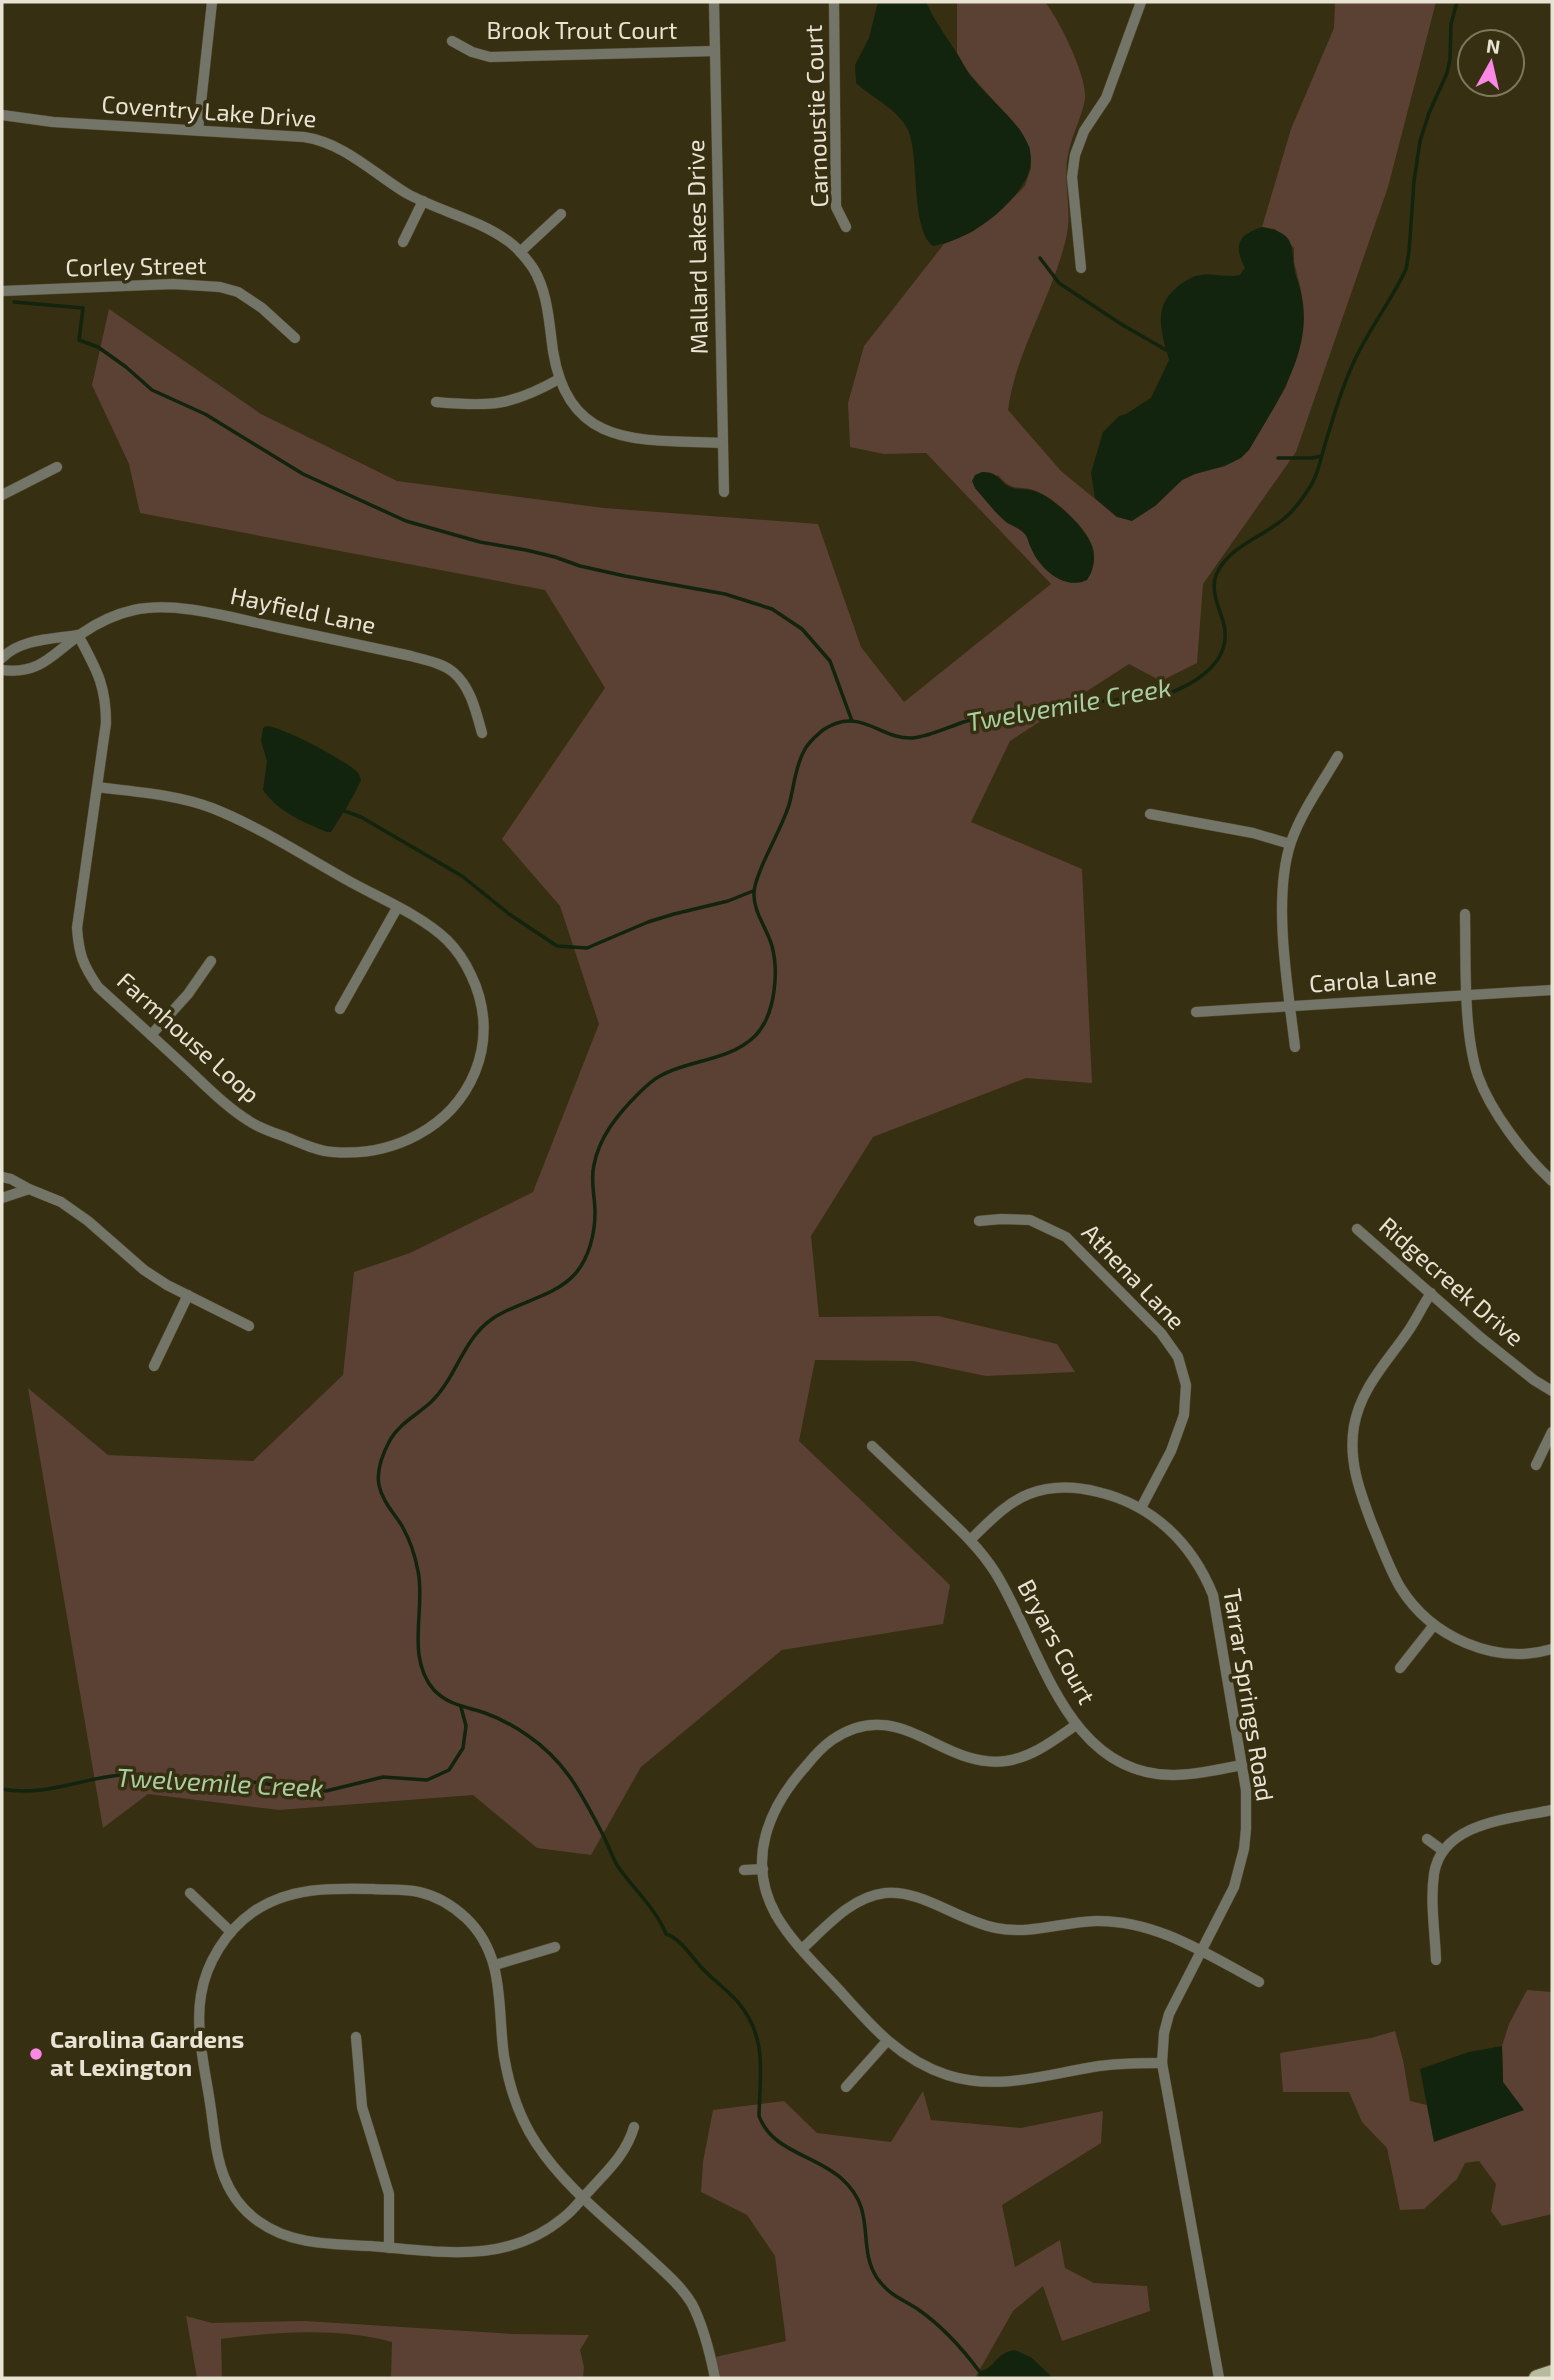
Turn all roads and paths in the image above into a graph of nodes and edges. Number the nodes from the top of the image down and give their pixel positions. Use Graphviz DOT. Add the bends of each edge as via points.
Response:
graph roads {
  1 [pos="212,2"];
  2 [pos="714,2"];
  3 [pos="834,2"];
  4 [pos="1141,2"];
  5 [pos="452,41"];
  6 [pos="715,51"];
  7 [pos="2,114"];
  8 [pos="198,130"];
  9 [pos="423,201"];
  10 [pos="561,214"];
  11 [pos="846,227"];
  12 [pos="403,242"];
  13 [pos="520,252"];
  14 [pos="1081,268"];
  15 [pos="2,291"];
  16 [pos="295,338"];
  17 [pos="559,379"];
  18 [pos="436,402"];
  19 [pos="722,443"];
  20 [pos="57,467"];
  21 [pos="724,492"];
  22 [pos="2,495"];
  23 [pos="78,635"];
  24 [pos="2,658"];
  25 [pos="2,670"];
  26 [pos="482,733"];
  27 [pos="1338,756"];
  28 [pos="97,787"];
  29 [pos="1150,814"];
  30 [pos="1290,844"];
  31 [pos="397,908"];
  32 [pos="1465,914"];
  33 [pos="211,961"];
  34 [pos="1552,990"];
  35 [pos="1467,995"];
  36 [pos="1290,1006"];
  37 [pos="341,1009"];
  38 [pos="1196,1012"];
  39 [pos="151,1035"];
  40 [pos="1295,1047"];
  41 [pos="2,1177"];
  42 [pos="1552,1181"];
  43 [pos="29,1189"];
  44 [pos="2,1198"];
  45 [pos="979,1221"];
  46 [pos="1357,1229"];
  47 [pos="1431,1293"];
  48 [pos="188,1295"];
  49 [pos="249,1326"];
  50 [pos="154,1366"];
  51 [pos="1552,1391"];
  52 [pos="1552,1432"];
  53 [pos="872,1446"];
  54 [pos="1536,1465"];
  55 [pos="1141,1508"];
  56 [pos="970,1540"];
  57 [pos="1434,1625"];
  58 [pos="1552,1649"];
  59 [pos="1400,1668"];
  60 [pos="1076,1725"];
  61 [pos="1242,1765"];
  62 [pos="1552,1810"];
  63 [pos="1427,1839"];
  64 [pos="1442,1850"];
  65 [pos="763,1869"];
  66 [pos="744,1870"];
  67 [pos="190,1893"];
  68 [pos="231,1932"];
  69 [pos="555,1947"];
  70 [pos="802,1948"];
  71 [pos="1202,1951"];
  72 [pos="1436,1960"];
  73 [pos="495,1965"];
  74 [pos="1259,1982"];
  75 [pos="356,2037"];
  76 [pos="887,2041"];
  77 [pos="1162,2063"];
  78 [pos="846,2087"];
  79 [pos="634,2127"];
  80 [pos="583,2197"];
  81 [pos="388,2248"];
  82 [pos="1552,2373"];
  83 [pos="715,2378"];
  84 [pos="1219,2378"];
  85 [pos="1537,2378"];
  1 -- 8 [label="street"];
  2 -- 6 [label="street, Mallard Lakes Drive"];
  3 -- 11 [label="street, Carnoustie Court" via="836,207"];
  4 -- 14 [label="street" via="1106,98 1084,131 1075,155 1072,177"];
  5 -- 6 [label="street, Brook Trout Court" via="491,57"];
  6 -- 19 [label="street, Mallard Lakes Drive"];
  7 -- 8 [label="street, Coventry Lake Drive" via="53,122"];
  8 -- 9 [label="street, Coventry Lake Drive" via="325,141"];
  9 -- 12 [label="street"];
  9 -- 13 [label="street, Coventry Lake Drive" via="499,236"];
  10 -- 13 [label="street"];
  13 -- 17 [label="street, Coventry Lake Drive" via="541,286"];
  15 -- 16 [label="street, Corley Street" via="173,284 220,287 238,292 262,308"];
  17 -- 18 [label="street" via="529,396 499,404"];
  17 -- 19 [label="street, Coventry Lake Drive" via="583,415 609,433"];
  19 -- 21 [label="street, Mallard Lakes Drive"];
  20 -- 22 [label="street"];
  23 -- 24 [label="street, Hayfield Lane" via="33,642"];
  23 -- 25 [label="street, Hayfield Lane" via="41,664"];
  23 -- 26 [label="street, Hayfield Lane" via="115,615 154,607 209,612 411,656 454,673 472,699"];
  23 -- 28 [label="street, Farmhouse Loop" via="106,696"];
  27 -- 30 [label="street"];
  28 -- 31 [label="street, Farmhouse Loop" via="174,797 212,808"];
  28 -- 39 [label="street, Farmhouse Loop" via="78,950 99,987"];
  29 -- 30 [label="street"];
  30 -- 36 [label="street" via="1282,909"];
  31 -- 37 [label="street"];
  31 -- 39 [label="street, Farmhouse Loop" via="437,932 462,957 483,1011 484,1035 468,1088 439,1122 409,1140 388,1147 331,1152 268,1131 223,1101"];
  32 -- 35 [label="street"];
  33 -- 39 [label="street"];
  34 -- 35 [label="street, Carola Lane"];
  35 -- 36 [label="street, Carola Lane"];
  35 -- 42 [label="street" via="1473,1054 1485,1093 1525,1152"];
  36 -- 38 [label="street, Carola Lane"];
  36 -- 40 [label="street"];
  41 -- 43 [label="street"];
  43 -- 44 [label="street"];
  43 -- 48 [label="street" via="61,1202 144,1270"];
  45 -- 55 [label="street, Athena Lane" via="1020,1219 1066,1237 1161,1333 1178,1357 1185,1385 1184,1415"];
  46 -- 47 [label="street, Ridgecreek Drive"];
  47 -- 51 [label="street, Ridgecreek Drive"];
  47 -- 57 [label="street" via="1370,1383 1353,1437 1355,1474 1378,1537 1400,1587"];
  48 -- 49 [label="street"];
  48 -- 50 [label="street"];
  52 -- 54 [label="street"];
  53 -- 56 [label="street, Bryars Court"];
  55 -- 56 [label="street, Tarrar Springs Road" via="1083,1488 1051,1488 1012,1502"];
  55 -- 61 [label="street, Tarrar Springs Road" via="1189,1549 1209,1585"];
  56 -- 60 [label="street, Bryars Court" via="994,1570"];
  57 -- 58 [label="street" via="1466,1643 1502,1653"];
  57 -- 59 [label="street"];
  60 -- 61 [label="street, Bryars Court" via="1108,1756 1154,1774 1193,1774"];
  60 -- 65 [label="street" via="1034,1753 996,1762 967,1758 898,1727 869,1726 841,1734 818,1752 778,1802 769,1820"];
  61 -- 71 [label="street, Tarrar Springs Road" via="1247,1810 1244,1849 1234,1887"];
  62 -- 64 [label="street" via="1465,1832"];
  63 -- 64 [label="street"];
  64 -- 72 [label="street" via="1433,1888"];
  65 -- 66 [label="street"];
  65 -- 70 [label="street" via="775,1913"];
  67 -- 68 [label="street"];
  68 -- 73 [label="street" via="265,1905 301,1891 414,1891 460,1912 478,1930"];
  68 -- 81 [label="street" via="207,1970 199,2022 216,2147 227,2183 253,2217 279,2234 304,2241"];
  69 -- 73 [label="street"];
  70 -- 71 [label="street" via="858,1902 895,1893 915,1896 997,1928 1027,1930 1115,1922 1154,1929"];
  70 -- 76 [label="street"];
  71 -- 74 [label="street"];
  71 -- 77 [label="street, Tarrar Springs Road" via="1169,2014"];
  73 -- 80 [label="street" via="505,2060 518,2109 550,2163"];
  75 -- 81 [label="street" via="362,2106 389,2194"];
  76 -- 77 [label="street" via="929,2068 986,2082 1025,2080 1111,2064"];
  76 -- 78 [label="street"];
  77 -- 84 [label="street, Tarrar Springs Road"];
  79 -- 80 [label="street" via="620,2158"];
  80 -- 81 [label="street" via="544,2233 509,2248 470,2253"];
  80 -- 83 [label="street" via="685,2294 702,2327"];
  82 -- 85 [label="main road"];
}
